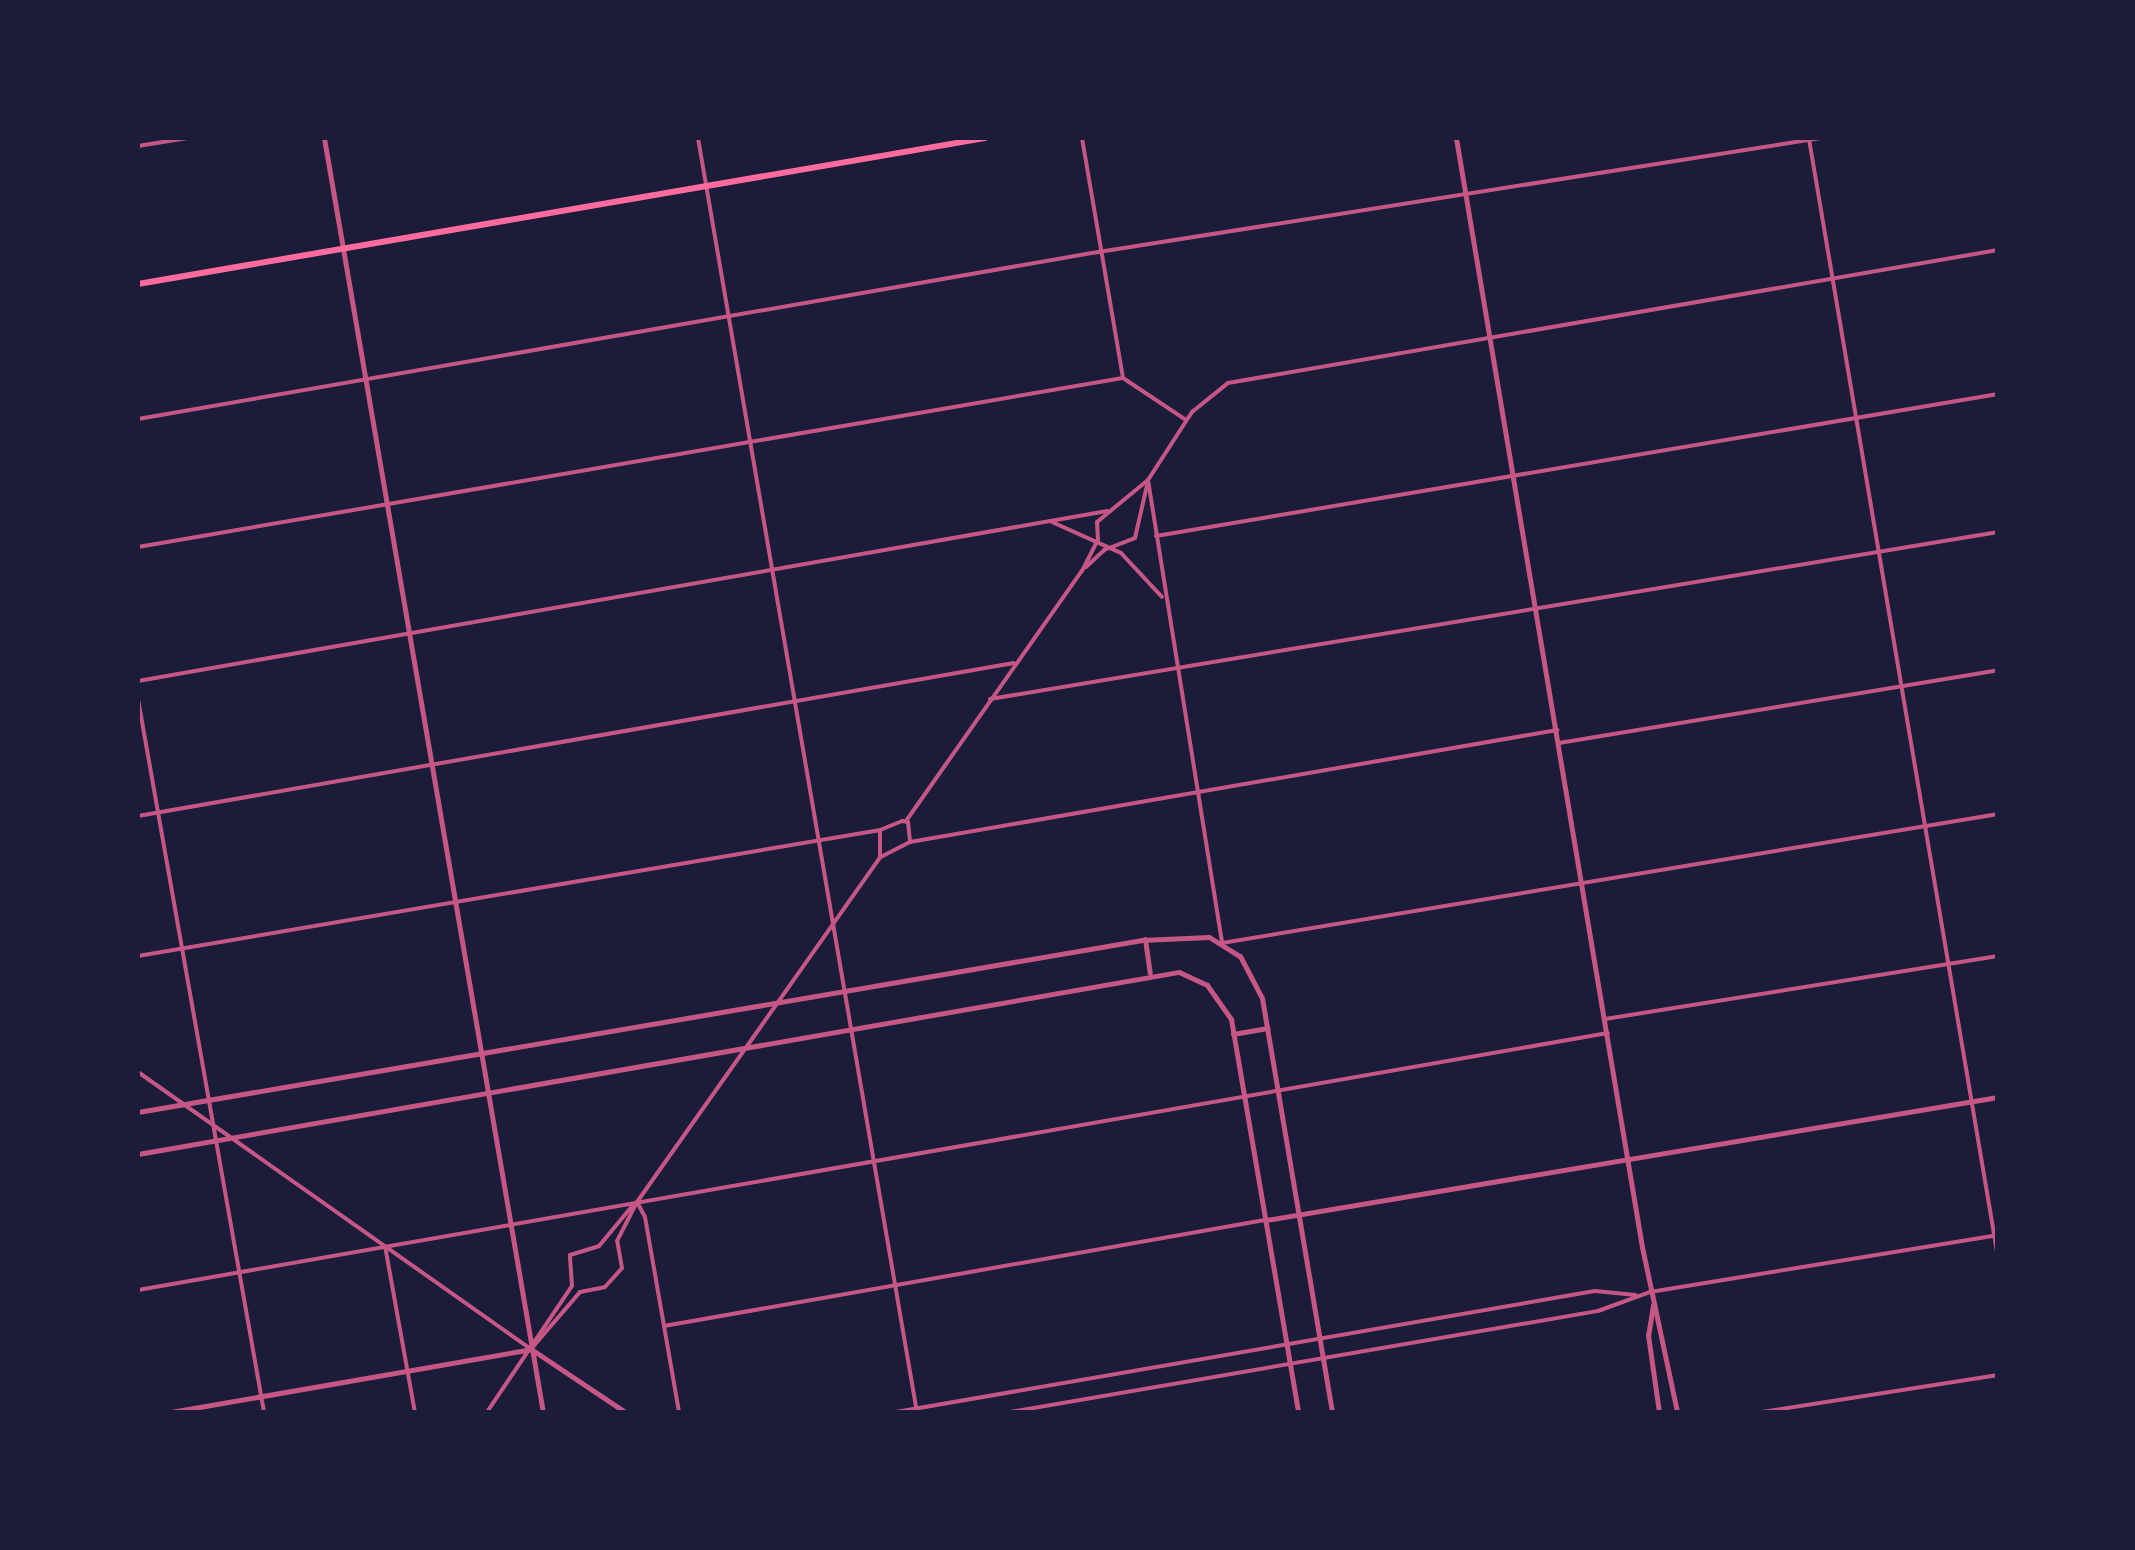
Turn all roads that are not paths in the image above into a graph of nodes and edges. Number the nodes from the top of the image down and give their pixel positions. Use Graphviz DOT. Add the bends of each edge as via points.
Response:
graph roads {
  1 [pos="187,138"];
  2 [pos="324,138"];
  3 [pos="698,138"];
  4 [pos="985,138"];
  5 [pos="1082,138"];
  6 [pos="1456,138"];
  7 [pos="1821,138"];
  8 [pos="1809,140"];
  9 [pos="138,146"];
  10 [pos="706,186"];
  11 [pos="1466,194"];
  12 [pos="343,249"];
  13 [pos="1998,250"];
  14 [pos="1102,253"];
  15 [pos="1832,277"];
  16 [pos="138,284"];
  17 [pos="728,316"];
  18 [pos="1489,334"];
  19 [pos="1123,378"];
  20 [pos="366,380"];
  21 [pos="1998,394"];
  22 [pos="1856,418"];
  23 [pos="138,419"];
  24 [pos="1186,420"];
  25 [pos="750,441"];
  26 [pos="1513,474"];
  27 [pos="1148,480"];
  28 [pos="386,504"];
  29 [pos="1107,510"];
  30 [pos="1050,522"];
  31 [pos="1998,532"];
  32 [pos="1156,536"];
  33 [pos="1098,540"];
  34 [pos="138,547"];
  35 [pos="1110,547"];
  36 [pos="1879,552"];
  37 [pos="772,571"];
  38 [pos="1082,571"];
  39 [pos="1164,600"];
  40 [pos="1535,606"];
  41 [pos="409,634"];
  42 [pos="1016,662"];
  43 [pos="1175,667"];
  44 [pos="1998,670"];
  45 [pos="138,681"];
  46 [pos="1901,685"];
  47 [pos="138,699"];
  48 [pos="990,700"];
  49 [pos="794,701"];
  50 [pos="1557,730"];
  51 [pos="1559,743"];
  52 [pos="431,764"];
  53 [pos="1196,792"];
  54 [pos="157,812"];
  55 [pos="1998,814"];
  56 [pos="138,816"];
  57 [pos="906,821"];
  58 [pos="1926,826"];
  59 [pos="880,830"];
  60 [pos="818,840"];
  61 [pos="910,842"];
  62 [pos="880,856"];
  63 [pos="1582,880"];
  64 [pos="454,902"];
  65 [pos="832,923"];
  66 [pos="1145,939"];
  67 [pos="1222,943"];
  68 [pos="181,949"];
  69 [pos="138,956"];
  70 [pos="1998,956"];
  71 [pos="1948,964"];
  72 [pos="1150,973"];
  73 [pos="845,992"];
  74 [pos="774,1005"];
  75 [pos="1606,1019"];
  76 [pos="852,1026"];
  77 [pos="1267,1028"];
  78 [pos="1608,1033"];
  79 [pos="1233,1034"];
  80 [pos="746,1044"];
  81 [pos="480,1056"];
  82 [pos="138,1072"];
  83 [pos="1278,1090"];
  84 [pos="486,1092"];
  85 [pos="1244,1096"];
  86 [pos="1998,1097"];
  87 [pos="208,1100"];
  88 [pos="1971,1101"];
  89 [pos="184,1104"];
  90 [pos="138,1112"];
  91 [pos="212,1124"];
  92 [pos="230,1138"];
  93 [pos="214,1140"];
  94 [pos="138,1154"];
  95 [pos="1627,1156"];
  96 [pos="875,1160"];
  97 [pos="637,1202"];
  98 [pos="1298,1214"];
  99 [pos="1265,1220"];
  100 [pos="510,1224"];
  101 [pos="1996,1235"];
  102 [pos="385,1246"];
  103 [pos="1998,1258"];
  104 [pos="239,1272"];
  105 [pos="896,1285"];
  106 [pos="138,1290"];
  107 [pos="1650,1292"];
  108 [pos="1636,1294"];
  109 [pos="1653,1305"];
  110 [pos="664,1326"];
  111 [pos="1319,1338"];
  112 [pos="1286,1344"];
  113 [pos="531,1349"];
  114 [pos="1323,1357"];
  115 [pos="1290,1364"];
  116 [pos="406,1371"];
  117 [pos="1998,1374"];
  118 [pos="262,1397"];
  119 [pos="917,1411"];
  120 [pos="171,1412"];
  121 [pos="264,1412"];
  122 [pos="415,1412"];
  123 [pos="487,1412"];
  124 [pos="543,1412"];
  125 [pos="625,1412"];
  126 [pos="678,1412"];
  127 [pos="896,1412"];
  128 [pos="1010,1412"];
  129 [pos="1298,1412"];
  130 [pos="1332,1412"];
  131 [pos="1659,1412"];
  132 [pos="1677,1412"];
  133 [pos="1762,1412"];
  1 -- 9 [label="street"];
  2 -- 12 [label="street"];
  3 -- 10 [label="street"];
  4 -- 10 [label="main road"];
  5 -- 14 [label="street"];
  6 -- 11 [label="street"];
  7 -- 8 [label="street"];
  8 -- 11 [label="street"];
  8 -- 15 [label="street"];
  10 -- 12 [label="main road"];
  10 -- 17 [label="street"];
  11 -- 14 [label="street"];
  11 -- 18 [label="street"];
  12 -- 16 [label="main road"];
  12 -- 20 [label="street"];
  13 -- 15 [label="street"];
  14 -- 17 [label="street"];
  14 -- 19 [label="street"];
  15 -- 18 [label="street"];
  15 -- 22 [label="street"];
  17 -- 20 [label="street"];
  17 -- 25 [label="street"];
  18 -- 24 [label="street" via="1252,374 1213,392"];
  18 -- 26 [label="street"];
  19 -- 24 [label="street"];
  19 -- 25 [label="street"];
  20 -- 23 [label="street"];
  20 -- 28 [label="street"];
  21 -- 22 [label="street"];
  22 -- 26 [label="street"];
  22 -- 36 [label="street"];
  24 -- 27 [label="street"];
  25 -- 28 [label="street"];
  25 -- 37 [label="street"];
  26 -- 32 [label="street"];
  26 -- 40 [label="street"];
  27 -- 29 [label="street"];
  27 -- 32 [label="street"];
  27 -- 35 [label="street" via="1135,538 1124,548"];
  28 -- 34 [label="street"];
  28 -- 41 [label="street"];
  29 -- 30 [label="street"];
  29 -- 33 [label="street" via="1097,522"];
  30 -- 33 [label="street"];
  30 -- 37 [label="street"];
  31 -- 36 [label="street"];
  32 -- 39 [label="street"];
  33 -- 35 [label="street"];
  33 -- 38 [label="street"];
  35 -- 38 [label="street"];
  35 -- 39 [label="street"];
  36 -- 40 [label="street"];
  36 -- 46 [label="street"];
  37 -- 41 [label="street"];
  37 -- 49 [label="street"];
  38 -- 42 [label="street"];
  39 -- 43 [label="street"];
  40 -- 43 [label="street"];
  40 -- 50 [label="street"];
  41 -- 45 [label="street"];
  41 -- 52 [label="street"];
  42 -- 48 [label="street"];
  42 -- 49 [label="street"];
  43 -- 48 [label="street"];
  43 -- 53 [label="street"];
  44 -- 46 [label="street"];
  46 -- 51 [label="street"];
  46 -- 58 [label="street"];
  47 -- 54 [label="street"];
  48 -- 57 [label="street"];
  49 -- 52 [label="street"];
  49 -- 60 [label="street"];
  50 -- 51 [label="street"];
  50 -- 53 [label="street"];
  51 -- 63 [label="street"];
  52 -- 54 [label="street"];
  52 -- 64 [label="street"];
  53 -- 61 [label="street"];
  53 -- 67 [label="street"];
  54 -- 56 [label="street"];
  54 -- 68 [label="street"];
  55 -- 58 [label="street"];
  57 -- 59 [label="street"];
  57 -- 61 [label="street"];
  58 -- 63 [label="street"];
  58 -- 71 [label="street"];
  59 -- 60 [label="street"];
  59 -- 62 [label="street"];
  60 -- 64 [label="street"];
  60 -- 65 [label="street"];
  61 -- 62 [label="street"];
  62 -- 65 [label="street"];
  63 -- 67 [label="street"];
  63 -- 75 [label="street"];
  64 -- 68 [label="street"];
  64 -- 81 [label="street"];
  65 -- 73 [label="street"];
  65 -- 74 [label="street"];
  66 -- 67 [label="street" via="1192,935"];
  66 -- 72 [label="street"];
  66 -- 73 [label="street"];
  67 -- 77 [label="street" via="1252,973"];
  68 -- 69 [label="street"];
  68 -- 87 [label="street"];
  70 -- 71 [label="street"];
  71 -- 75 [label="street"];
  71 -- 88 [label="street"];
  72 -- 76 [label="street"];
  72 -- 79 [label="street" via="1179,972 1207,985 1226,1007"];
  73 -- 74 [label="street"];
  73 -- 76 [label="street"];
  74 -- 80 [label="street"];
  74 -- 81 [label="street"];
  75 -- 78 [label="street"];
  76 -- 80 [label="street"];
  76 -- 96 [label="street"];
  77 -- 79 [label="street"];
  77 -- 83 [label="street"];
  78 -- 83 [label="street"];
  78 -- 95 [label="street"];
  79 -- 85 [label="street"];
  80 -- 84 [label="street"];
  80 -- 97 [label="street"];
  81 -- 84 [label="street"];
  81 -- 87 [label="street"];
  82 -- 89 [label="street"];
  83 -- 85 [label="street"];
  83 -- 98 [label="street"];
  84 -- 92 [label="street"];
  84 -- 100 [label="street"];
  85 -- 96 [label="street"];
  85 -- 99 [label="street"];
  86 -- 88 [label="street"];
  87 -- 89 [label="street"];
  87 -- 91 [label="street"];
  88 -- 95 [label="street"];
  88 -- 101 [label="street"];
  89 -- 90 [label="street"];
  89 -- 91 [label="street"];
  91 -- 92 [label="street"];
  91 -- 93 [label="street"];
  92 -- 93 [label="street"];
  92 -- 102 [label="street"];
  93 -- 94 [label="street"];
  93 -- 104 [label="street"];
  95 -- 98 [label="street"];
  95 -- 107 [label="street"];
  96 -- 97 [label="street"];
  96 -- 105 [label="street"];
  97 -- 100 [label="street"];
  97 -- 110 [label="street" via="646,1217"];
  97 -- 113 [label="street" via="599,1246 570,1255 572,1286"];
  97 -- 113 [label="street" via="618,1240 622,1268 605,1287 580,1292"];
  98 -- 99 [label="street"];
  98 -- 111 [label="street"];
  99 -- 105 [label="street"];
  99 -- 112 [label="street"];
  100 -- 102 [label="street"];
  100 -- 113 [label="street"];
  101 -- 103 [label="street"];
  101 -- 107 [label="street"];
  102 -- 104 [label="street"];
  102 -- 113 [label="street"];
  102 -- 116 [label="street"];
  104 -- 106 [label="street"];
  104 -- 118 [label="street"];
  105 -- 110 [label="street"];
  105 -- 119 [label="street"];
  107 -- 108 [label="street"];
  107 -- 109 [label="street"];
  108 -- 111 [label="street" via="1595,1291"];
  108 -- 114 [label="street" via="1623,1306"];
  109 -- 131 [label="street" via="1648,1336"];
  109 -- 132 [label="street" via="1661,1316"];
  110 -- 126 [label="street"];
  111 -- 112 [label="street"];
  111 -- 114 [label="street"];
  112 -- 115 [label="street"];
  112 -- 119 [label="street"];
  113 -- 116 [label="street"];
  113 -- 123 [label="street"];
  113 -- 124 [label="street"];
  113 -- 125 [label="street"];
  114 -- 115 [label="street"];
  114 -- 130 [label="street"];
  115 -- 128 [label="street"];
  115 -- 129 [label="street"];
  116 -- 118 [label="street"];
  116 -- 122 [label="street"];
  117 -- 133 [label="street"];
  118 -- 120 [label="street"];
  118 -- 121 [label="street"];
  119 -- 127 [label="street"];
}
